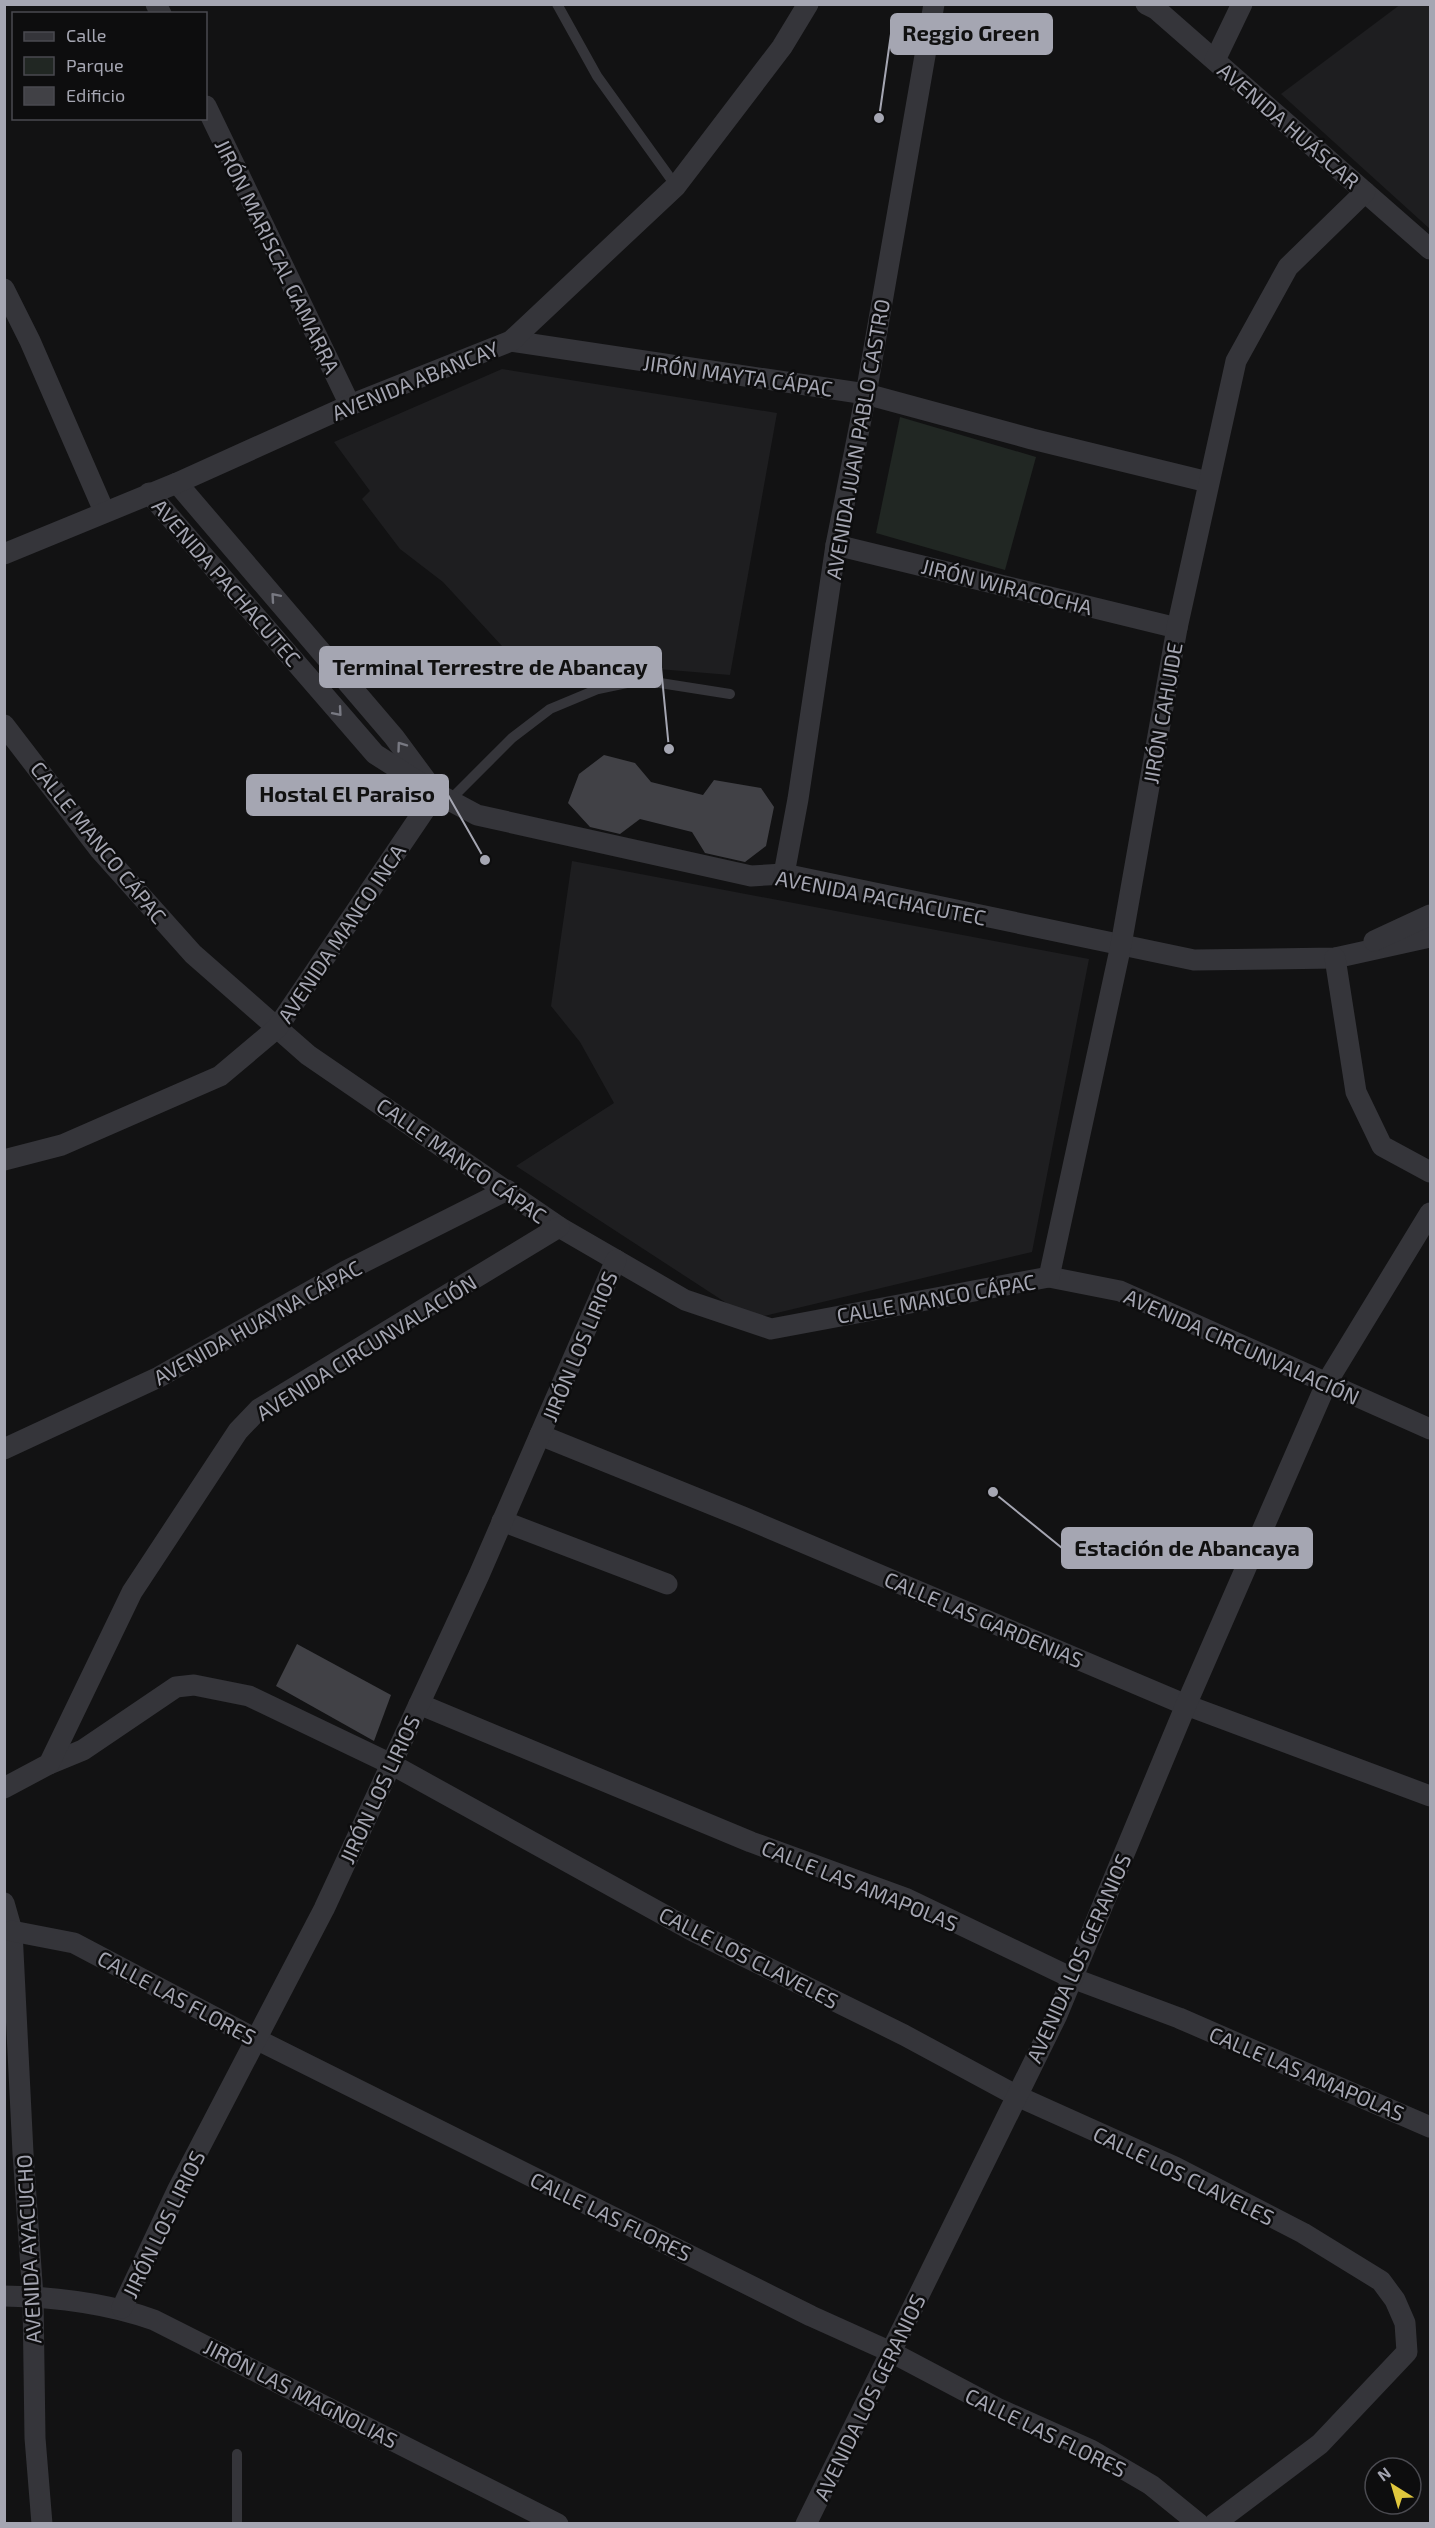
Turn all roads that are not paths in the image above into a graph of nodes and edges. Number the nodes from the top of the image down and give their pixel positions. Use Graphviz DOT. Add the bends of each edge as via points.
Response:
graph roads {
  1 [pos="557,4"];
  2 [pos="808,4"];
  3 [pos="934,4"];
  4 [pos="1146,4"];
  5 [pos="1242,4"];
  6 [pos="1215,60"];
  7 [pos="207,108"];
  8 [pos="676,186"];
  9 [pos="1365,192"];
  10 [pos="1431,249"];
  11 [pos="4,289"];
  12 [pos="10,312"];
  13 [pos="511,341"];
  14 [pos="866,394"];
  15 [pos="350,405"];
  16 [pos="1208,482"];
  17 [pos="177,483"];
  18 [pos="149,492"];
  19 [pos="104,511"];
  20 [pos="836,545"];
  21 [pos="4,554"];
  22 [pos="1177,628"];
  23 [pos="730,694"];
  24 [pos="4,724"];
  25 [pos="443,797"];
  26 [pos="784,874"];
  27 [pos="1431,915"];
  28 [pos="1431,937"];
  29 [pos="1121,945"];
  30 [pos="1335,958"];
  31 [pos="278,1028"];
  32 [pos="4,1160"];
  33 [pos="1431,1172"];
  34 [pos="507,1190"];
  35 [pos="1431,1213"];
  36 [pos="560,1227"];
  37 [pos="616,1260"];
  38 [pos="1049,1277"];
  39 [pos="1327,1382"];
  40 [pos="1431,1429"];
  41 [pos="540,1435"];
  42 [pos="4,1449"];
  43 [pos="502,1521"];
  44 [pos="667,1584"];
  45 [pos="419,1704"];
  46 [pos="1186,1705"];
  47 [pos="49,1764"];
  48 [pos="391,1764"];
  49 [pos="4,1788"];
  50 [pos="1431,1796"];
  51 [pos="4,1903"];
  52 [pos="12,1930"];
  53 [pos="1072,1978"];
  54 [pos="256,2039"];
  55 [pos="1017,2096"];
  56 [pos="1431,2127"];
  57 [pos="4,2296"];
  58 [pos="33,2297"];
  59 [pos="122,2308"];
  60 [pos="891,2352"];
  61 [pos="237,2454"];
  62 [pos="42,2523"];
  63 [pos="237,2523"];
  64 [pos="558,2523"];
  65 [pos="806,2523"];
  66 [pos="1199,2523"];
  67 [pos="1214,2523"];
  1 -- 8 [label="lane" via="597,76"];
  2 -- 8 [label="street, AVENIDA ABANCAY" via="782,47"];
  3 -- 14 [label="street, AVENIDA JUAN PABLO CASTRO"];
  4 -- 6 [label="street, AVENIDA HUÁSCAR"];
  5 -- 6 [label="street"];
  6 -- 9 [label="street, AVENIDA HUÁSCAR"];
  7 -- 15 [label="street, JIRÓN MARISCAL GAMARRA"];
  8 -- 13 [label="street, AVENIDA ABANCAY"];
  9 -- 10 [label="street, AVENIDA HUÁSCAR"];
  9 -- 16 [label="street, JIRÓN CAHUIDE" via="1288,267 1236,361"];
  11 -- 12 [label="street"];
  12 -- 19 [label="street"];
  13 -- 14 [label="street, JIRÓN MAYTA CÁPAC"];
  13 -- 15 [label="street, AVENIDA ABANCAY"];
  14 -- 16 [label="street, JIRÓN MAYTA CÁPAC"];
  14 -- 20 [label="street, AVENIDA JUAN PABLO CASTRO"];
  15 -- 17 [label="street, AVENIDA ABANCAY"];
  16 -- 22 [label="street, JIRÓN CAHUIDE"];
  17 -- 18 [label="street, AVENIDA ABANCAY"];
  25 -- 17 [label="street, AVENIDA PACHACUTEC, one-way"];
  18 -- 19 [label="street, AVENIDA ABANCAY"];
  18 -- 25 [label="street, AVENIDA PACHACUTEC, one-way" via="375,754"];
  19 -- 21 [label="street, AVENIDA ABANCAY"];
  20 -- 22 [label="street, JIRÓN WIRACOCHA"];
  20 -- 26 [label="street, AVENIDA JUAN PABLO CASTRO"];
  22 -- 29 [label="street, JIRÓN CAHUIDE"];
  23 -- 25 [label="lane" via="641,680 598,689 550,709"];
  24 -- 31 [label="street, CALLE MANCO CÁPAC" via="100,850 185,946"];
  25 -- 26 [label="street, AVENIDA PACHACUTEC" via="477,815 585,840 751,876"];
  25 -- 31 [label="street, AVENIDA MANCO INCA"];
  26 -- 29 [label="street, AVENIDA PACHACUTEC"];
  27 -- 30 [label="street, AVENIDA PACHACUTEC"];
  28 -- 30 [label="street, AVENIDA PACHACUTEC"];
  29 -- 30 [label="street, AVENIDA PACHACUTEC" via="1194,960"];
  29 -- 38 [label="street, JIRÓN CAHUIDE"];
  30 -- 33 [label="street" via="1356,1092 1382,1146"];
  31 -- 32 [label="street, AVENIDA MANCO INCA" via="220,1076 62,1145"];
  31 -- 34 [label="street, CALLE MANCO CÁPAC" via="308,1055"];
  34 -- 36 [label="street, CALLE MANCO CÁPAC"];
  34 -- 42 [label="street, AVENIDA HUAYNA CÁPAC" via="346,1271 159,1377"];
  35 -- 39 [label="street, AVENIDA LOS GERANIOS"];
  36 -- 37 [label="street, CALLE MANCO CÁPAC"];
  36 -- 47 [label="street, AVENIDA CIRCUNVALACIÓN" via="286,1391 259,1409 238,1431 132,1592"];
  37 -- 38 [label="street, CALLE MANCO CÁPAC" via="685,1300 771,1329"];
  37 -- 41 [label="street, JIRÓN LOS LIRIOS"];
  38 -- 39 [label="street, AVENIDA CIRCUNVALACIÓN" via="1120,1291"];
  39 -- 40 [label="street, AVENIDA CIRCUNVALACIÓN"];
  39 -- 46 [label="street, AVENIDA LOS GERANIOS"];
  41 -- 43 [label="street, JIRÓN LOS LIRIOS"];
  41 -- 46 [label="street, CALLE LAS GARDENIAS" via="754,1521"];
  43 -- 44 [label="street"];
  43 -- 45 [label="street, JIRÓN LOS LIRIOS"];
  45 -- 48 [label="street, JIRÓN LOS LIRIOS"];
  45 -- 53 [label="street, CALLE LAS AMAPOLAS" via="751,1842 905,1898"];
  46 -- 50 [label="street, CALLE LAS GARDENIAS"];
  46 -- 53 [label="street, AVENIDA LOS GERANIOS"];
  47 -- 48 [label="street, CALLE LOS CLAVELES" via="83,1750 176,1687 194,1685 249,1696"];
  47 -- 49 [label="street"];
  48 -- 54 [label="street, JIRÓN LOS LIRIOS" via="324,1909"];
  48 -- 55 [label="street, CALLE LOS CLAVELES" via="693,1931 904,2035"];
  51 -- 52 [label="street, AVENIDA AYACUCHO"];
  52 -- 54 [label="street, CALLE LAS FLORES" via="74,1943"];
  52 -- 58 [label="street, AVENIDA AYACUCHO"];
  53 -- 55 [label="street, AVENIDA LOS GERANIOS"];
  53 -- 56 [label="street, CALLE LAS AMAPOLAS" via="1179,2018"];
  54 -- 59 [label="street, JIRÓN LOS LIRIOS" via="178,2188"];
  54 -- 60 [label="street, CALLE LAS FLORES" via="811,2316"];
  55 -- 60 [label="street, AVENIDA LOS GERANIOS"];
  55 -- 67 [label="street, CALLE LOS CLAVELES" via="1175,2167 1303,2233 1381,2281 1395,2300 1405,2323 1407,2352 1320,2444"];
  57 -- 58 [label="street, JIRÓN LAS MAGNOLIAS"];
  58 -- 59 [label="street, JIRÓN LAS MAGNOLIAS"];
  58 -- 62 [label="street, AVENIDA AYACUCHO" via="34,2438"];
  59 -- 64 [label="street, JIRÓN LAS MAGNOLIAS" via="154,2320"];
  60 -- 65 [label="street, AVENIDA LOS GERANIOS"];
  60 -- 66 [label="street, CALLE LAS FLORES" via="997,2408 1091,2450 1151,2485"];
  61 -- 63 [label="lane"];
}
